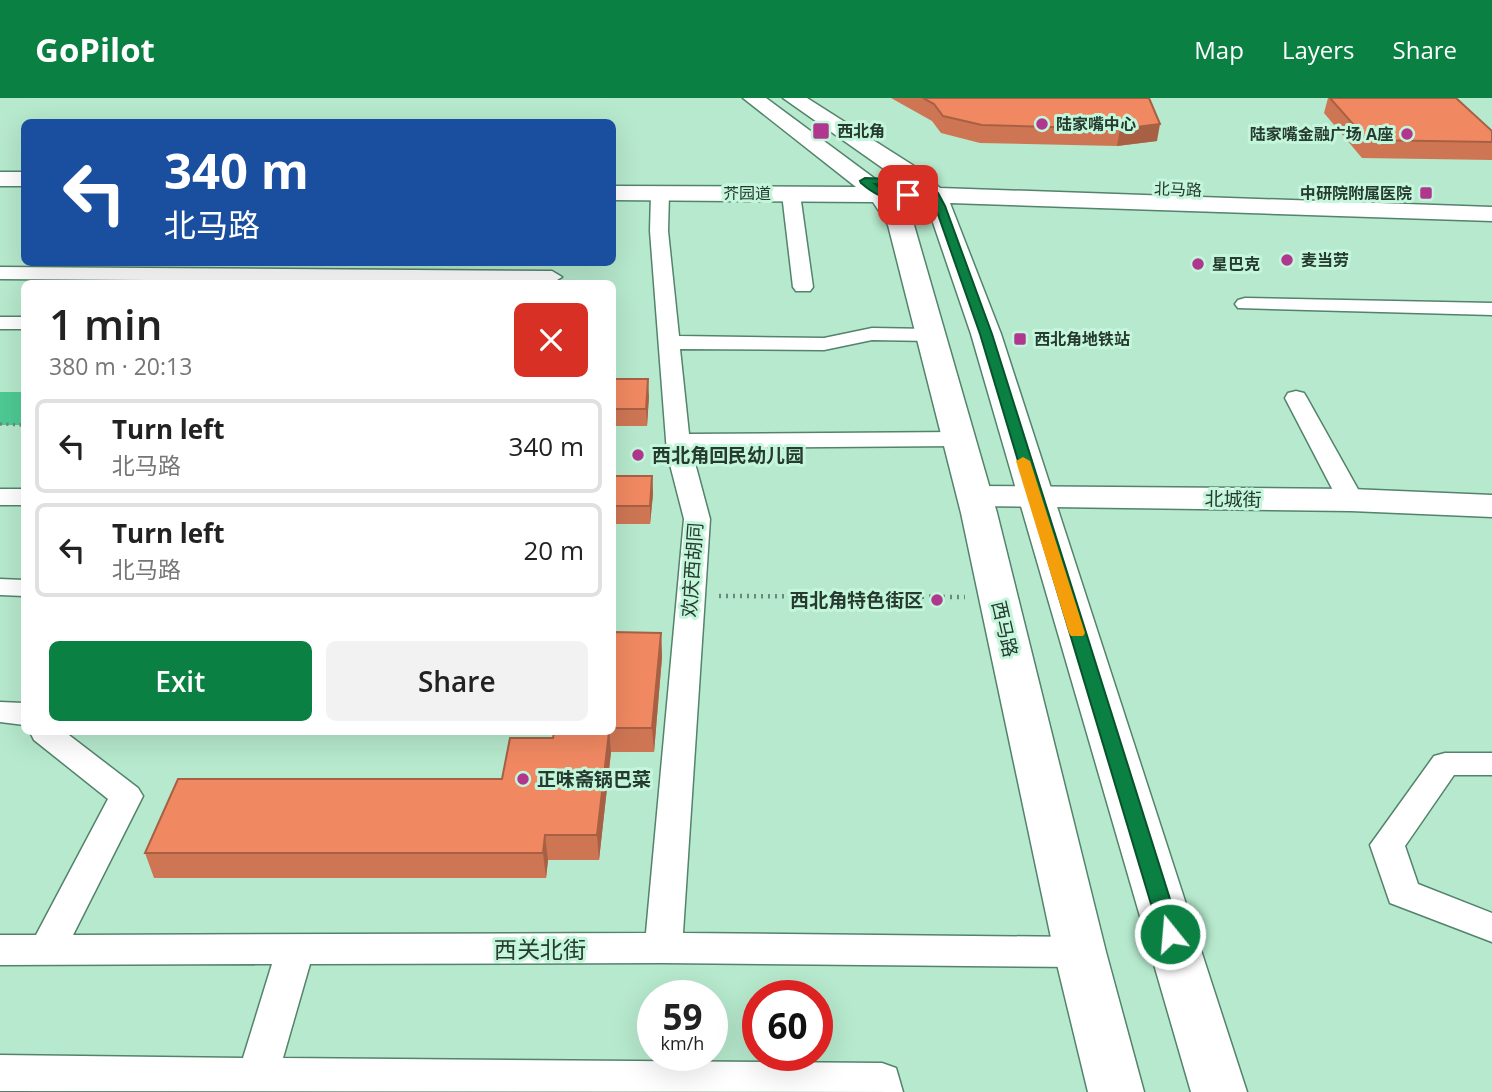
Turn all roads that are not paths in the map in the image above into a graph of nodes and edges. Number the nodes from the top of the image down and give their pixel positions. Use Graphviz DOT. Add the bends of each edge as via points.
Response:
graph roads {
  1 [pos="753,98"];
  2 [pos="793,98"];
  3 [pos="0,179"];
  4 [pos="21,179"];
  5 [pos="616,180"];
  6 [pos="873,188"];
  7 [pos="927,189"];
  8 [pos="0,192"];
  9 [pos="21,192"];
  10 [pos="616,193"];
  11 [pos="660,193"];
  12 [pos="791,194"];
  13 [pos="1492,199"];
  14 [pos="1492,214"];
  15 [pos="0,273"];
  16 [pos="552,277"];
  17 [pos="373,280"];
  18 [pos="803,287"];
  19 [pos="1245,304"];
  20 [pos="1492,309"];
  21 [pos="0,323"];
  22 [pos="21,323"];
  23 [pos="931,335"];
  24 [pos="668,342"];
  25 [pos="1296,398"];
  26 [pos="959,439"];
  27 [pos="678,441"];
  28 [pos="0,497"];
  29 [pos="21,497"];
  30 [pos="1351,500"];
  31 [pos="977,505"];
  32 [pos="1037,505"];
  33 [pos="1492,506"];
  34 [pos="1492,523"];
  35 [pos="0,587"];
  36 [pos="21,588"];
  37 [pos="48,735"];
  38 [pos="1492,764"];
  39 [pos="1492,928"];
  40 [pos="663,948"];
  41 [pos="0,950"];
  42 [pos="47,950"];
  43 [pos="295,950"];
  44 [pos="1080,952"];
  45 [pos="0,1073"];
  46 [pos="255,1084"];
  47 [pos="883,1092"];
  48 [pos="1116,1092"];
  49 [pos="1219,1092"];
  1 -- 6 [label="main road, 西马路"];
  2 -- 7 [label="main road"];
  3 -- 4 [label="main road"];
  5 -- 6 [label="main road, 芥园道"];
  6 -- 7 [label="main road, 北马路"];
  6 -- 12 [label="main road, 芥园道"];
  6 -- 23 [label="main road, 西马路" via="901,225"];
  7 -- 13 [label="main road, 北马路"];
  7 -- 14 [label="main road, 北马路"];
  7 -- 32 [label="main road" via="971,288"];
  8 -- 9 [label="main road"];
  10 -- 11 [label="main road, 芥园道"];
  11 -- 12 [label="main road, 芥园道"];
  11 -- 24 [label="street, 欢庆西胡同"];
  12 -- 18 [label="street"];
  15 -- 17 [label="street"];
  16 -- 17 [label="street"];
  19 -- 20 [label="street"];
  21 -- 22 [label="street"];
  23 -- 24 [label="street" via="872,334 824,344"];
  23 -- 26 [label="main road, 西马路"];
  24 -- 27 [label="street, 欢庆西胡同"];
  25 -- 30 [label="street"];
  26 -- 27 [label="street"];
  26 -- 31 [label="main road, 西马路"];
  27 -- 40 [label="street, 欢庆西胡同" via="697,519"];
  28 -- 29 [label="street"];
  30 -- 32 [label="main road, 北城街"];
  30 -- 33 [label="main road, 北城街"];
  31 -- 32 [label="main road, 北城街"];
  31 -- 44 [label="main road, 西马路"];
  32 -- 34 [label="main road, 北城街"];
  32 -- 49 [label="main road"];
  35 -- 36 [label="street"];
  37 -- 42 [label="street" via="126,796"];
  38 -- 39 [label="street" via="1445,764 1387,845 1403,893"];
  40 -- 43 [label="street, 西关北街"];
  40 -- 44 [label="street, 西关北街"];
  41 -- 42 [label="street, 西关北街"];
  42 -- 43 [label="street, 西关北街"];
  43 -- 46 [label="street"];
  44 -- 48 [label="main road, 西马路"];
  45 -- 46 [label="street"];
  46 -- 47 [label="street" via="882,1081"];
}
